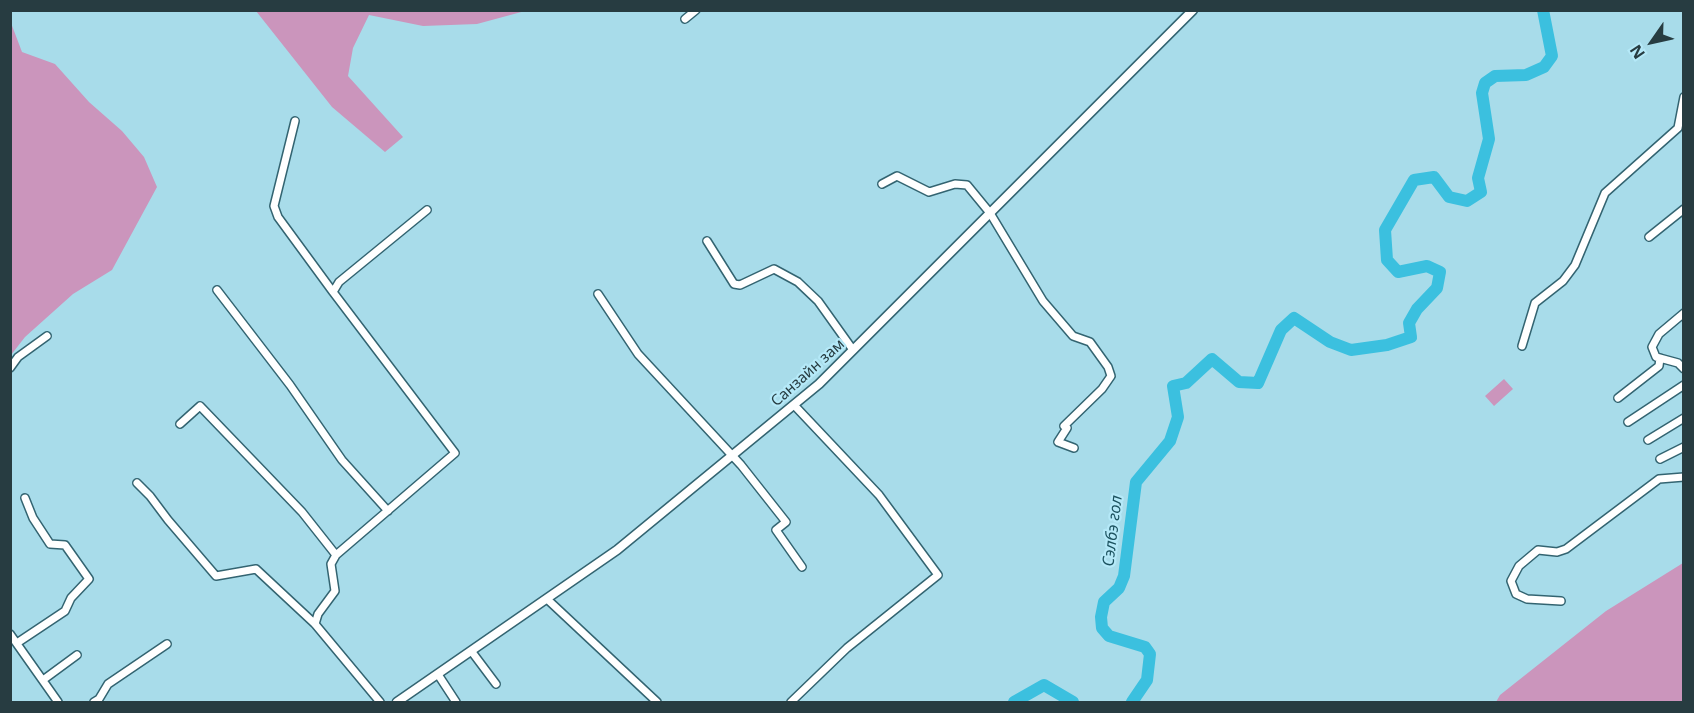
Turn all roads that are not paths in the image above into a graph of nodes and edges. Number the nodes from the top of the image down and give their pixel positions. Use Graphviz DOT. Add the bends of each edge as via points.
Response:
graph roads {
  1 [pos="696,10"];
  2 [pos="1192,11"];
  3 [pos="685,19"];
  4 [pos="1683,97"];
  5 [pos="295,121"];
  6 [pos="882,184"];
  7 [pos="1683,209"];
  8 [pos="427,210"];
  9 [pos="990,213"];
  10 [pos="1648,237"];
  11 [pos="707,241"];
  12 [pos="217,290"];
  13 [pos="333,292"];
  14 [pos="598,294"];
  15 [pos="1683,313"];
  16 [pos="47,336"];
  17 [pos="1522,346"];
  18 [pos="853,350"];
  19 [pos="1660,358"];
  20 [pos="10,368"];
  21 [pos="1683,369"];
  22 [pos="1683,385"];
  23 [pos="1618,398"];
  24 [pos="794,405"];
  25 [pos="1683,418"];
  26 [pos="1628,422"];
  27 [pos="180,424"];
  28 [pos="1648,440"];
  29 [pos="1683,447"];
  30 [pos="1074,448"];
  31 [pos="731,457"];
  32 [pos="1660,459"];
  33 [pos="1683,477"];
  34 [pos="137,483"];
  35 [pos="26,498"];
  36 [pos="388,511"];
  37 [pos="336,555"];
  38 [pos="802,567"];
  39 [pos="547,599"];
  40 [pos="1561,601"];
  41 [pos="315,624"];
  42 [pos="10,634"];
  43 [pos="17,643"];
  44 [pos="167,644"];
  45 [pos="472,652"];
  46 [pos="77,655"];
  47 [pos="439,676"];
  48 [pos="43,680"];
  49 [pos="496,684"];
  50 [pos="58,702"];
  51 [pos="94,702"];
  52 [pos="380,702"];
  53 [pos="397,702"];
  54 [pos="456,702"];
  55 [pos="657,702"];
  56 [pos="791,702"];
  1 -- 3 [label="street"];
  2 -- 9 [label="main road, Санзайн зам"];
  4 -- 17 [label="street" via="1678,128 1605,192 1575,265 1563,282 1534,303"];
  5 -- 13 [label="street" via="274,206"];
  6 -- 9 [label="street" via="897,176 929,192 955,184 967,185"];
  7 -- 10 [label="street"];
  8 -- 13 [label="street" via="339,282"];
  9 -- 18 [label="main road, Санзайн зам"];
  9 -- 30 [label="street" via="1043,301 1073,336 1090,342 1111,370 1102,389 1064,426 1067,428 1058,442"];
  11 -- 18 [label="street" via="734,284 740,285 774,269 798,282 818,301"];
  12 -- 36 [label="street" via="342,460"];
  13 -- 36 [label="street" via="455,453"];
  14 -- 31 [label="street" via="638,354"];
  15 -- 19 [label="street" via="1654,342 1653,352"];
  16 -- 20 [label="street" via="18,357"];
  18 -- 24 [label="main road, Санзайн зам"];
  19 -- 21 [label="street" via="1678,363"];
  19 -- 23 [label="street" via="1659,366"];
  22 -- 26 [label="street"];
  24 -- 31 [label="main road, Санзайн зам"];
  24 -- 56 [label="street" via="879,495 938,575 847,648"];
  25 -- 28 [label="street"];
  27 -- 37 [label="street" via="200,406 302,512"];
  29 -- 32 [label="street"];
  31 -- 38 [label="street" via="786,522 776,530"];
  31 -- 39 [label="main road, Санзайн зам" via="617,550"];
  33 -- 40 [label="street" via="1659,479 1566,549 1538,550 1519,566 1511,581 1516,594 1527,599"];
  34 -- 41 [label="street" via="216,576 256,569"];
  35 -- 43 [label="street" via="33,518 50,544 65,545 89,579 65,611"];
  36 -- 37 [label="street"];
  37 -- 41 [label="street" via="331,564 335,591"];
  39 -- 45 [label="main road, Санзайн зам"];
  39 -- 55 [label="street"];
  41 -- 52 [label="street"];
  42 -- 43 [label="street"];
  43 -- 48 [label="street"];
  44 -- 51 [label="street" via="108,684"];
  45 -- 47 [label="main road, Санзайн зам"];
  45 -- 49 [label="street"];
  46 -- 48 [label="street"];
  47 -- 53 [label="main road, Санзайн зам"];
  47 -- 54 [label="street"];
  48 -- 50 [label="street"];
}
